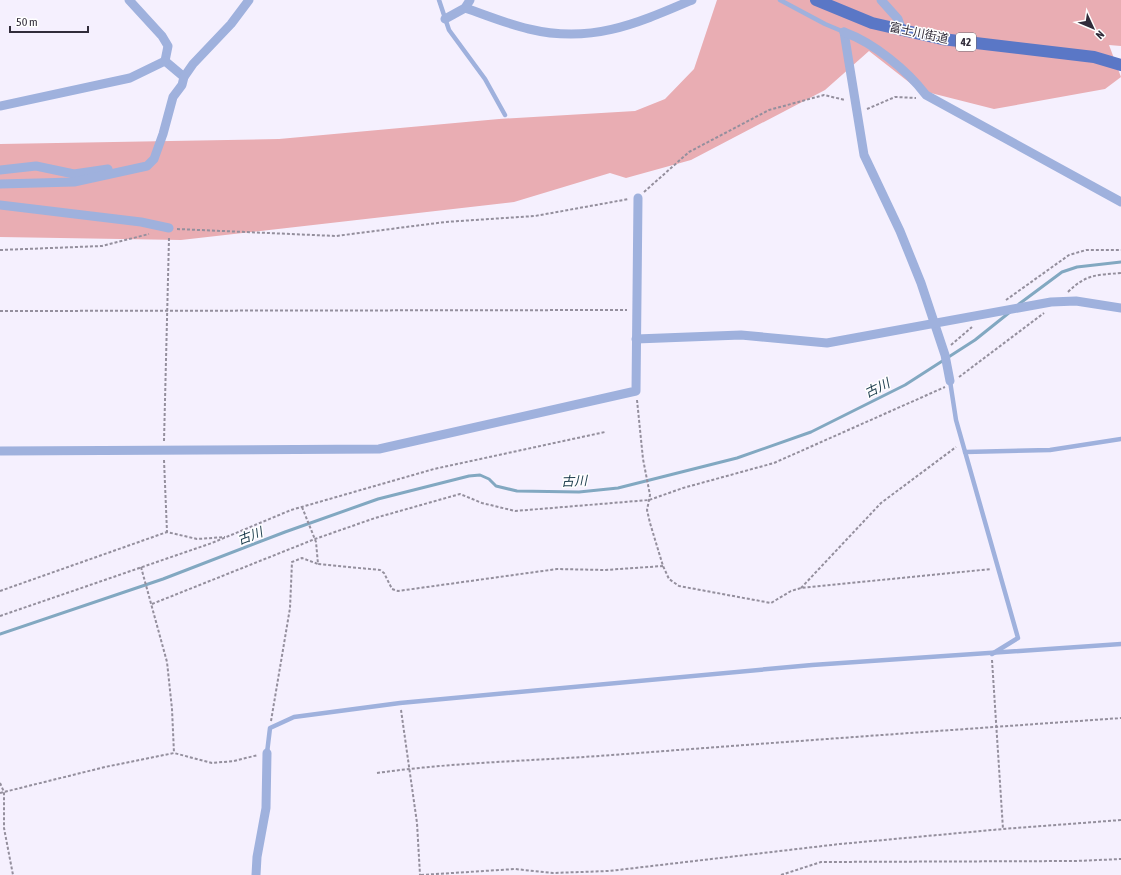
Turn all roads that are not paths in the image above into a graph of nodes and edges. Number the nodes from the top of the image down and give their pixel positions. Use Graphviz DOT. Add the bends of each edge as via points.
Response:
graph roads {
  1 [pos="129,0"];
  2 [pos="249,0"];
  3 [pos="439,0"];
  4 [pos="470,0"];
  5 [pos="692,0"];
  6 [pos="780,0"];
  7 [pos="816,0"];
  8 [pos="882,0"];
  9 [pos="465,8"];
  10 [pos="445,19"];
  11 [pos="902,30"];
  12 [pos="844,32"];
  13 [pos="165,61"];
  14 [pos="1121,65"];
  15 [pos="184,77"];
  16 [pos="0,106"];
  17 [pos="505,114"];
  18 [pos="135,167"];
  19 [pos="0,170"];
  20 [pos="0,184"];
  21 [pos="638,198"];
  22 [pos="1121,202"];
  23 [pos="0,205"];
  24 [pos="169,228"];
  25 [pos="1121,308"];
  26 [pos="936,324"];
  27 [pos="636,339"];
  28 [pos="950,383"];
  29 [pos="1121,439"];
  30 [pos="0,451"];
  31 [pos="965,452"];
  32 [pos="1121,644"];
  33 [pos="992,654"];
  34 [pos="267,753"];
  35 [pos="256,875"];
  1 -- 13 [label="street" via="168,46"];
  2 -- 15 [label="street" via="231,24 192,64"];
  3 -- 10 [label="lane"];
  4 -- 9 [label="street"];
  5 -- 9 [label="street" via="620,29 584,34 529,29"];
  6 -- 12 [label="lane"];
  7 -- 11 [label="main road, 富士川街道 / 42" via="872,23"];
  8 -- 11 [label="street" via="898,19"];
  9 -- 10 [label="street"];
  10 -- 17 [label="lane" via="449,30 485,79"];
  11 -- 14 [label="main road, 富士川街道 / 42" via="942,39 1094,57"];
  12 -- 22 [label="street" via="904,70 926,95"];
  12 -- 26 [label="street" via="867,165 900,231"];
  13 -- 15 [label="street"];
  13 -- 16 [label="street" via="130,78"];
  15 -- 18 [label="street" via="182,85 173,97 154,159 147,166"];
  18 -- 19 [label="street" via="74,174 36,166"];
  18 -- 20 [label="street" via="74,182"];
  21 -- 27 [label="street"];
  23 -- 24 [label="street" via="141,222"];
  25 -- 26 [label="street" via="1076,301 1054,302"];
  26 -- 27 [label="street" via="827,343 741,335"];
  26 -- 28 [label="street"];
  27 -- 30 [label="street" via="636,391 379,448"];
  28 -- 31 [label="lane"];
  29 -- 31 [label="lane" via="1050,450"];
  31 -- 33 [label="lane" via="1018,638"];
  32 -- 33 [label="lane"];
  33 -- 34 [label="lane" via="812,665 400,703 294,717 270,728"];
  34 -- 35 [label="street" via="266,808"];
}
